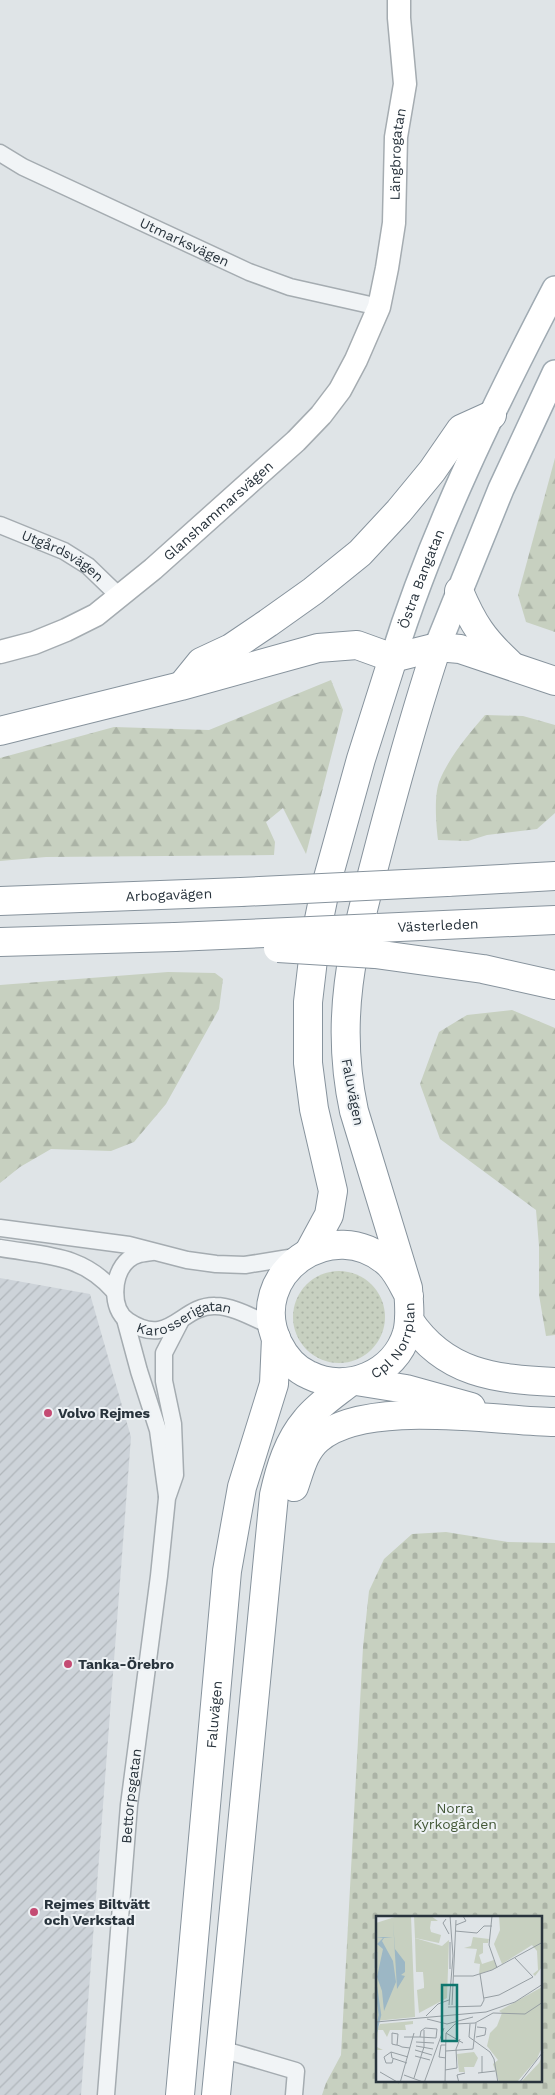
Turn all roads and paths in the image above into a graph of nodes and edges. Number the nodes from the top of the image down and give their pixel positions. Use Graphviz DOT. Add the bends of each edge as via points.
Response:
graph roads {
  1 [pos="399,0"];
  2 [pos="0,153"];
  3 [pos="555,289"];
  4 [pos="378,307"];
  5 [pos="555,373"];
  6 [pos="492,415"];
  7 [pos="0,525"];
  8 [pos="459,591"];
  9 [pos="119,596"];
  10 [pos="437,647"];
  11 [pos="0,652"];
  12 [pos="393,658"];
  13 [pos="514,667"];
  14 [pos="555,681"];
  15 [pos="181,686"];
  16 [pos="0,731"];
  17 [pos="409,734"];
  18 [pos="555,876"];
  19 [pos="332,886"];
  20 [pos="0,901"];
  21 [pos="555,920"];
  22 [pos="175,937"];
  23 [pos="376,941"];
  24 [pos="0,942"];
  25 [pos="555,985"];
  26 [pos="0,1228"];
  27 [pos="0,1248"];
  28 [pos="155,1252"];
  29 [pos="306,1253"];
  30 [pos="115,1292"];
  31 [pos="409,1308"];
  32 [pos="125,1319"];
  33 [pos="180,1322"];
  34 [pos="274,1332"];
  35 [pos="353,1381"];
  36 [pos="555,1382"];
  37 [pos="514,1419"];
  38 [pos="555,1422"];
  39 [pos="167,1498"];
  40 [pos="260,1649"];
  41 [pos="220,2049"];
  42 [pos="106,2095"];
  43 [pos="180,2095"];
  44 [pos="216,2095"];
  45 [pos="294,2095"];
  1 -- 4 [label="street, Längbrogatan" via="405,84 396,137 394,223 388,268"];
  2 -- 4 [label="street, Utmarksvägen" via="249,272 290,287"];
  3 -- 6 [label="main road, Östra Bangatan"];
  4 -- 9 [label="street, Glanshammarsvägen" via="356,360 340,390 321,415 296,441"];
  5 -- 8 [label="main road" via="501,489"];
  6 -- 12 [label="main road, Östra Bangatan" via="455,494"];
  6 -- 15 [label="highway" via="461,429 416,491 360,553 268,623 231,648 201,662"];
  7 -- 9 [label="street, Utgårdsvägen" via="64,551 88,566"];
  8 -- 10 [label="main road"];
  8 -- 13 [label="highway" via="475,626"];
  9 -- 11 [label="street, Glanshammarsvägen" via="96,615 66,630"];
  10 -- 12 [label="highway"];
  10 -- 13 [label="highway" via="467,651"];
  10 -- 17 [label="highway"];
  12 -- 15 [label="highway" via="357,645 318,648"];
  12 -- 17 [label="highway" via="396,720"];
  12 -- 19 [label="highway, Östra Bangatan" via="361,758"];
  13 -- 14 [label="highway"];
  15 -- 16 [label="highway"];
  17 -- 31 [label="highway, Faluvägen" via="368,883 346,1003 346,1065 354,1111 404,1273"];
  18 -- 19 [label="highway, bridge"];
  19 -- 20 [label="highway, Arbogavägen, bridge"];
  19 -- 29 [label="highway" via="313,956 307,1033 314,1109 332,1191 329,1215"];
  21 -- 23 [label="highway, Västerleden"];
  22 -- 23 [label="highway, bridge" via="279,948"];
  22 -- 23 [label="highway, Västerleden, bridge" via="322,931"];
  22 -- 24 [label="highway"];
  23 -- 25 [label="highway"];
  26 -- 28 [label="street" via="129,1245"];
  27 -- 30 [label="street, Karosserigatan" via="79,1263"];
  28 -- 29 [label="street" via="186,1260 230,1265 259,1263"];
  28 -- 30 [label="street" via="141,1253 128,1261 118,1272"];
  29 -- 31 [label="highway, Cpl Norrplan" via="340,1244 374,1253 397,1273"];
  29 -- 34 [label="highway, Cpl Norrplan" via="289,1267 276,1288 272,1307"];
  30 -- 32 [label="street, Karosserigatan" via="116,1302"];
  31 -- 35 [label="highway, Cpl Norrplan" via="407,1332 396,1354 378,1371"];
  31 -- 36 [label="highway" via="428,1345 450,1361 491,1375"];
  32 -- 33 [label="street, Karosserigatan" via="150,1330 166,1329"];
  32 -- 39 [label="street, Bettorpsgatan" via="158,1430"];
  33 -- 34 [label="street, Karosserigatan" via="193,1312 214,1306 226,1307"];
  33 -- 39 [label="street, Bettorpsgatan" via="164,1353 164,1381 176,1459 175,1475"];
  34 -- 35 [label="highway, Cpl Norrplan" via="288,1359 308,1374 331,1382"];
  34 -- 43 [label="highway, Faluvägen" via="274,1384 242,1487 226,1571"];
  35 -- 37 [label="highway" via="406,1389"];
  35 -- 40 [label="highway" via="306,1420 289,1446 274,1495"];
  37 -- 38 [label="highway"];
  37 -- 40 [label="highway" via="375,1418 336,1427 317,1440 304,1458 286,1512"];
  39 -- 42 [label="street, Bettorpsgatan" via="129,1804"];
  40 -- 41 [label="highway"];
  41 -- 44 [label="highway"];
  41 -- 45 [label="street" via="296,2072"];
}
